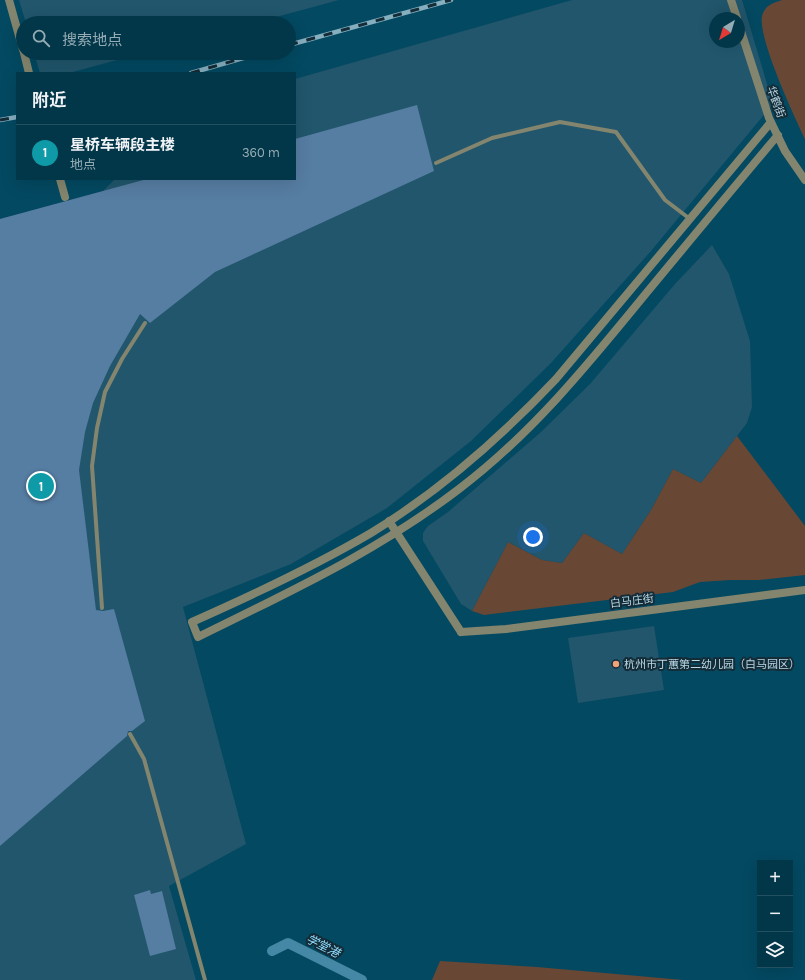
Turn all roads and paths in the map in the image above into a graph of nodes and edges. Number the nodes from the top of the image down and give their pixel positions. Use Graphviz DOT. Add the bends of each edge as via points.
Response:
graph roads {
  1 [pos="9,0"];
  2 [pos="731,0"];
  3 [pos="735,12"];
  4 [pos="16,25"];
  5 [pos="745,43"];
  6 [pos="26,60"];
  7 [pos="29,72"];
  8 [pos="771,122"];
  9 [pos="778,135"];
  10 [pos="436,163"];
  11 [pos="60,180"];
  12 [pos="805,180"];
  13 [pos="65,197"];
  14 [pos="690,219"];
  15 [pos="145,323"];
  16 [pos="389,521"];
  17 [pos="397,533"];
  18 [pos="805,590"];
  19 [pos="102,608"];
  20 [pos="130,734"];
  21 [pos="205,980"];
  1 -- 4 [label="street"];
  2 -- 3 [label="street"];
  5 -- 8 [label="street, 华鹤街"];
  6 -- 7 [label="street"];
  8 -- 9 [label="street, 华鹤街"];
  8 -- 14 [label="street"];
  9 -- 12 [label="street, 华鹤街" via="785,151"];
  9 -- 17 [label="street" via="550,407 461,488"];
  10 -- 14 [label="lane" via="492,138 560,122 616,132 665,200"];
  11 -- 13 [label="street"];
  14 -- 16 [label="street" via="556,379 519,418 478,455"];
  15 -- 19 [label="lane" via="122,359 106,392 97,428 92,466"];
  16 -- 17 [label="street"];
  16 -- 17 [label="street" via="280,583 192,622 198,637 333,570"];
  17 -- 18 [label="street, 白马庄街" via="461,632 506,629"];
  20 -- 21 [label="lane" via="144,759"];
}
